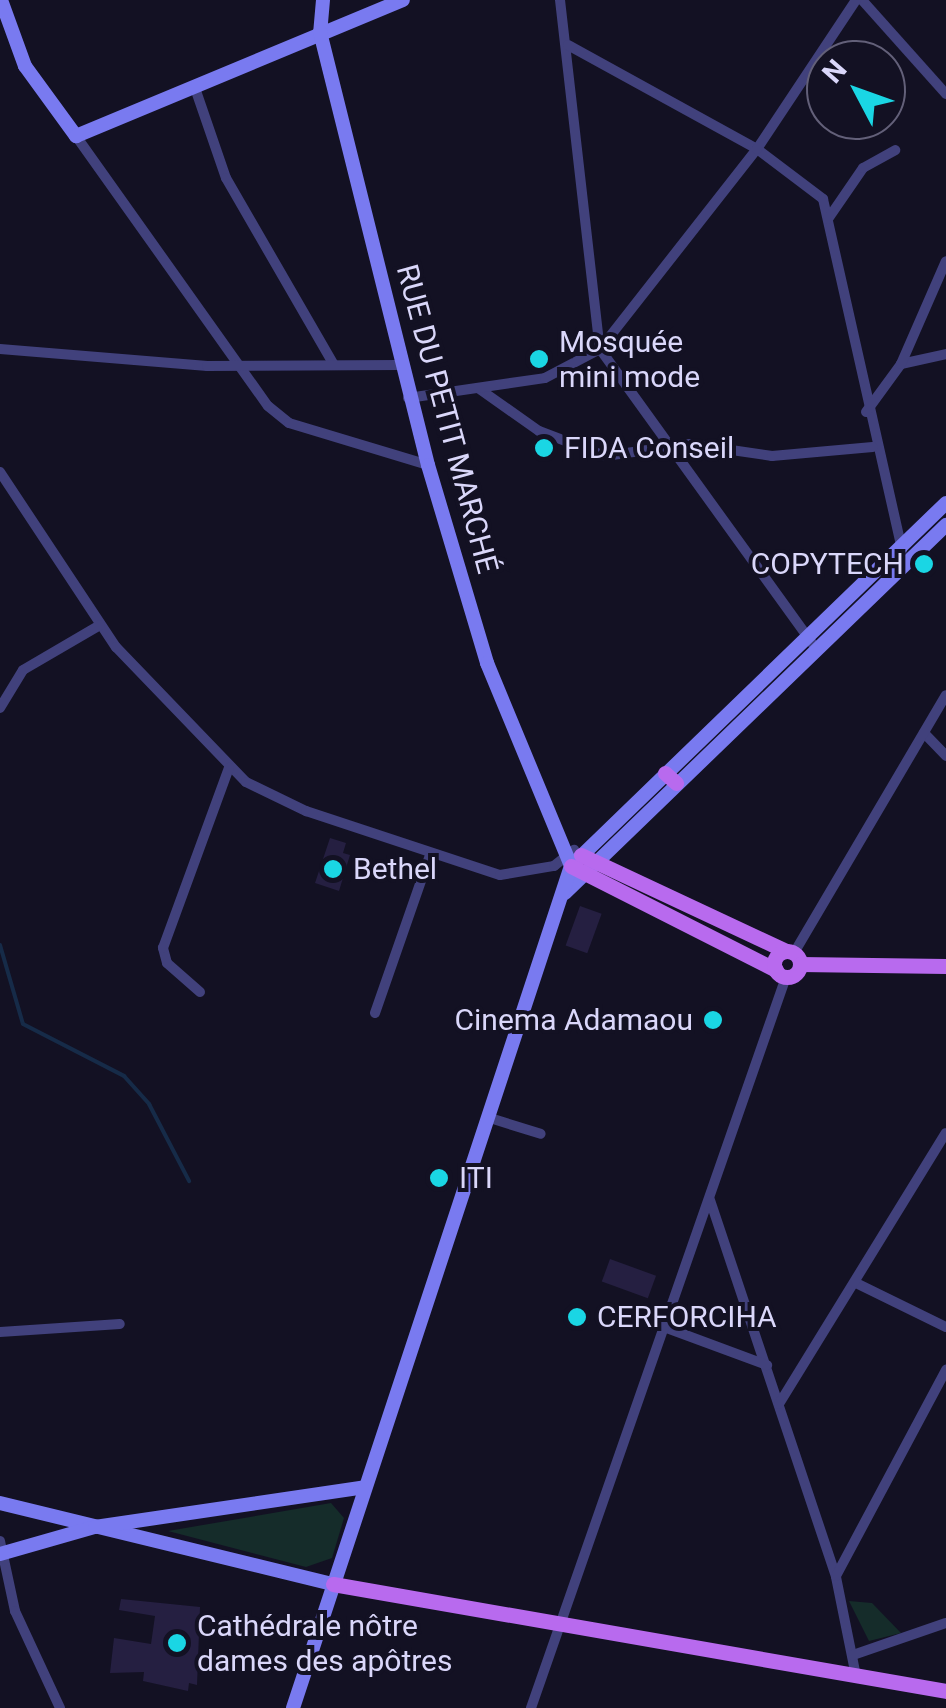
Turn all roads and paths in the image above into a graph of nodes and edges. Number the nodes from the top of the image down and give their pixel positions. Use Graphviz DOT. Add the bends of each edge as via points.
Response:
graph roads {
  1 [pos="2,0"];
  2 [pos="323,0"];
  3 [pos="402,0"];
  4 [pos="560,0"];
  5 [pos="859,0"];
  6 [pos="2,27"];
  7 [pos="320,32"];
  8 [pos="568,46"];
  9 [pos="194,88"];
  10 [pos="946,94"];
  11 [pos="76,136"];
  12 [pos="757,149"];
  13 [pos="895,150"];
  14 [pos="828,218"];
  15 [pos="946,261"];
  16 [pos="600,348"];
  17 [pos="0,349"];
  18 [pos="946,354"];
  19 [pos="333,363"];
  20 [pos="234,364"];
  21 [pos="900,364"];
  22 [pos="399,365"];
  23 [pos="478,388"];
  24 [pos="408,398"];
  25 [pos="866,412"];
  26 [pos="667,447"];
  27 [pos="873,447"];
  28 [pos="428,465"];
  29 [pos="0,472"];
  30 [pos="946,503"];
  31 [pos="946,525"];
  32 [pos="899,547"];
  33 [pos="909,559"];
  34 [pos="100,625"];
  35 [pos="804,637"];
  36 [pos="816,649"];
  37 [pos="946,695"];
  38 [pos="0,708"];
  39 [pos="946,721"];
  40 [pos="930,722"];
  41 [pos="924,734"];
  42 [pos="946,756"];
  43 [pos="229,768"];
  44 [pos="671,778"];
  45 [pos="430,855"];
  46 [pos="576,858"];
  47 [pos="678,900"];
  48 [pos="669,919"];
  49 [pos="794,956"];
  50 [pos="946,966"];
  51 [pos="781,974"];
  52 [pos="200,992"];
  53 [pos="375,1013"];
  54 [pos="490,1118"];
  55 [pos="946,1133"];
  56 [pos="541,1134"];
  57 [pos="710,1200"];
  58 [pos="856,1283"];
  59 [pos="120,1324"];
  60 [pos="946,1326"];
  61 [pos="664,1328"];
  62 [pos="0,1332"];
  63 [pos="767,1364"];
  64 [pos="946,1370"];
  65 [pos="779,1404"];
  66 [pos="365,1487"];
  67 [pos="0,1503"];
  68 [pos="95,1527"];
  69 [pos="3,1547"];
  70 [pos="836,1577"];
  71 [pos="334,1584"];
  72 [pos="561,1621"];
  73 [pos="946,1623"];
  74 [pos="852,1655"];
  75 [pos="856,1676"];
  76 [pos="946,1691"];
  77 [pos="60,1708"];
  78 [pos="293,1708"];
  79 [pos="530,1708"];
  1 -- 6 [label="main road"];
  2 -- 7 [label="main road, RUE DU PETIT MARCHÉ"];
  3 -- 7 [label="main road"];
  4 -- 8 [label="street"];
  5 -- 10 [label="street"];
  5 -- 12 [label="street"];
  6 -- 11 [label="main road"];
  7 -- 9 [label="main road"];
  7 -- 22 [label="main road, RUE DU PETIT MARCHÉ"];
  8 -- 12 [label="street"];
  8 -- 16 [label="street"];
  9 -- 11 [label="main road"];
  9 -- 19 [label="street" via="226,178"];
  11 -- 20 [label="street"];
  12 -- 14 [label="street" via="806,182"];
  12 -- 16 [label="street"];
  13 -- 14 [label="street" via="862,168"];
  14 -- 25 [label="street"];
  15 -- 21 [label="street"];
  16 -- 23 [label="street" via="545,378"];
  16 -- 26 [label="street"];
  17 -- 20 [label="street"];
  18 -- 21 [label="street"];
  19 -- 20 [label="street"];
  19 -- 22 [label="street"];
  20 -- 28 [label="street" via="289,422"];
  21 -- 25 [label="street"];
  22 -- 24 [label="main road, RUE DU PETIT MARCHÉ"];
  23 -- 24 [label="street"];
  23 -- 26 [label="street" via="568,446 624,458"];
  24 -- 28 [label="main road, RUE DU PETIT MARCHÉ"];
  25 -- 27 [label="street"];
  26 -- 27 [label="street" via="794,456"];
  26 -- 35 [label="street"];
  27 -- 32 [label="street"];
  28 -- 46 [label="main road, RUE DU PETIT MARCHÉ" via="487,664"];
  29 -- 34 [label="street"];
  30 -- 32 [label="main road"];
  31 -- 33 [label="main road"];
  32 -- 33 [label="street"];
  32 -- 35 [label="main road"];
  33 -- 36 [label="main road"];
  34 -- 38 [label="street" via="23,670"];
  34 -- 43 [label="street"];
  35 -- 36 [label="street"];
  35 -- 44 [label="main road"];
  36 -- 44 [label="main road"];
  37 -- 40 [label="street"];
  39 -- 40 [label="street"];
  40 -- 41 [label="street"];
  41 -- 42 [label="street"];
  41 -- 49 [label="street"];
  43 -- 45 [label="street" via="265,794"];
  43 -- 52 [label="street" via="163,948 167,963"];
  44 -- 46 [label="main road"];
  45 -- 46 [label="street" via="514,876"];
  45 -- 53 [label="street"];
  46 -- 47 [label="main road"];
  46 -- 48 [label="main road"];
  46 -- 54 [label="main road"];
  47 -- 48 [label="main road"];
  47 -- 49 [label="main road"];
  48 -- 51 [label="main road"];
  49 -- 50 [label="main road"];
  49 -- 51 [label="main road"];
  49 -- 51 [label="main road"];
  51 -- 57 [label="street"];
  54 -- 56 [label="street"];
  54 -- 66 [label="main road"];
  55 -- 58 [label="street"];
  57 -- 61 [label="street"];
  57 -- 63 [label="street"];
  58 -- 60 [label="street"];
  58 -- 65 [label="street"];
  59 -- 62 [label="street"];
  61 -- 63 [label="street"];
  61 -- 72 [label="street"];
  63 -- 65 [label="street"];
  64 -- 70 [label="street"];
  65 -- 70 [label="street"];
  66 -- 68 [label="main road"];
  66 -- 71 [label="main road"];
  67 -- 68 [label="main road"];
  68 -- 69 [label="main road"];
  68 -- 71 [label="main road"];
  69 -- 77 [label="street" via="15,1610"];
  70 -- 74 [label="street"];
  71 -- 72 [label="main road"];
  71 -- 78 [label="main road"];
  72 -- 75 [label="main road"];
  72 -- 79 [label="street"];
  73 -- 74 [label="street"];
  74 -- 75 [label="street"];
  75 -- 76 [label="main road"];
}
